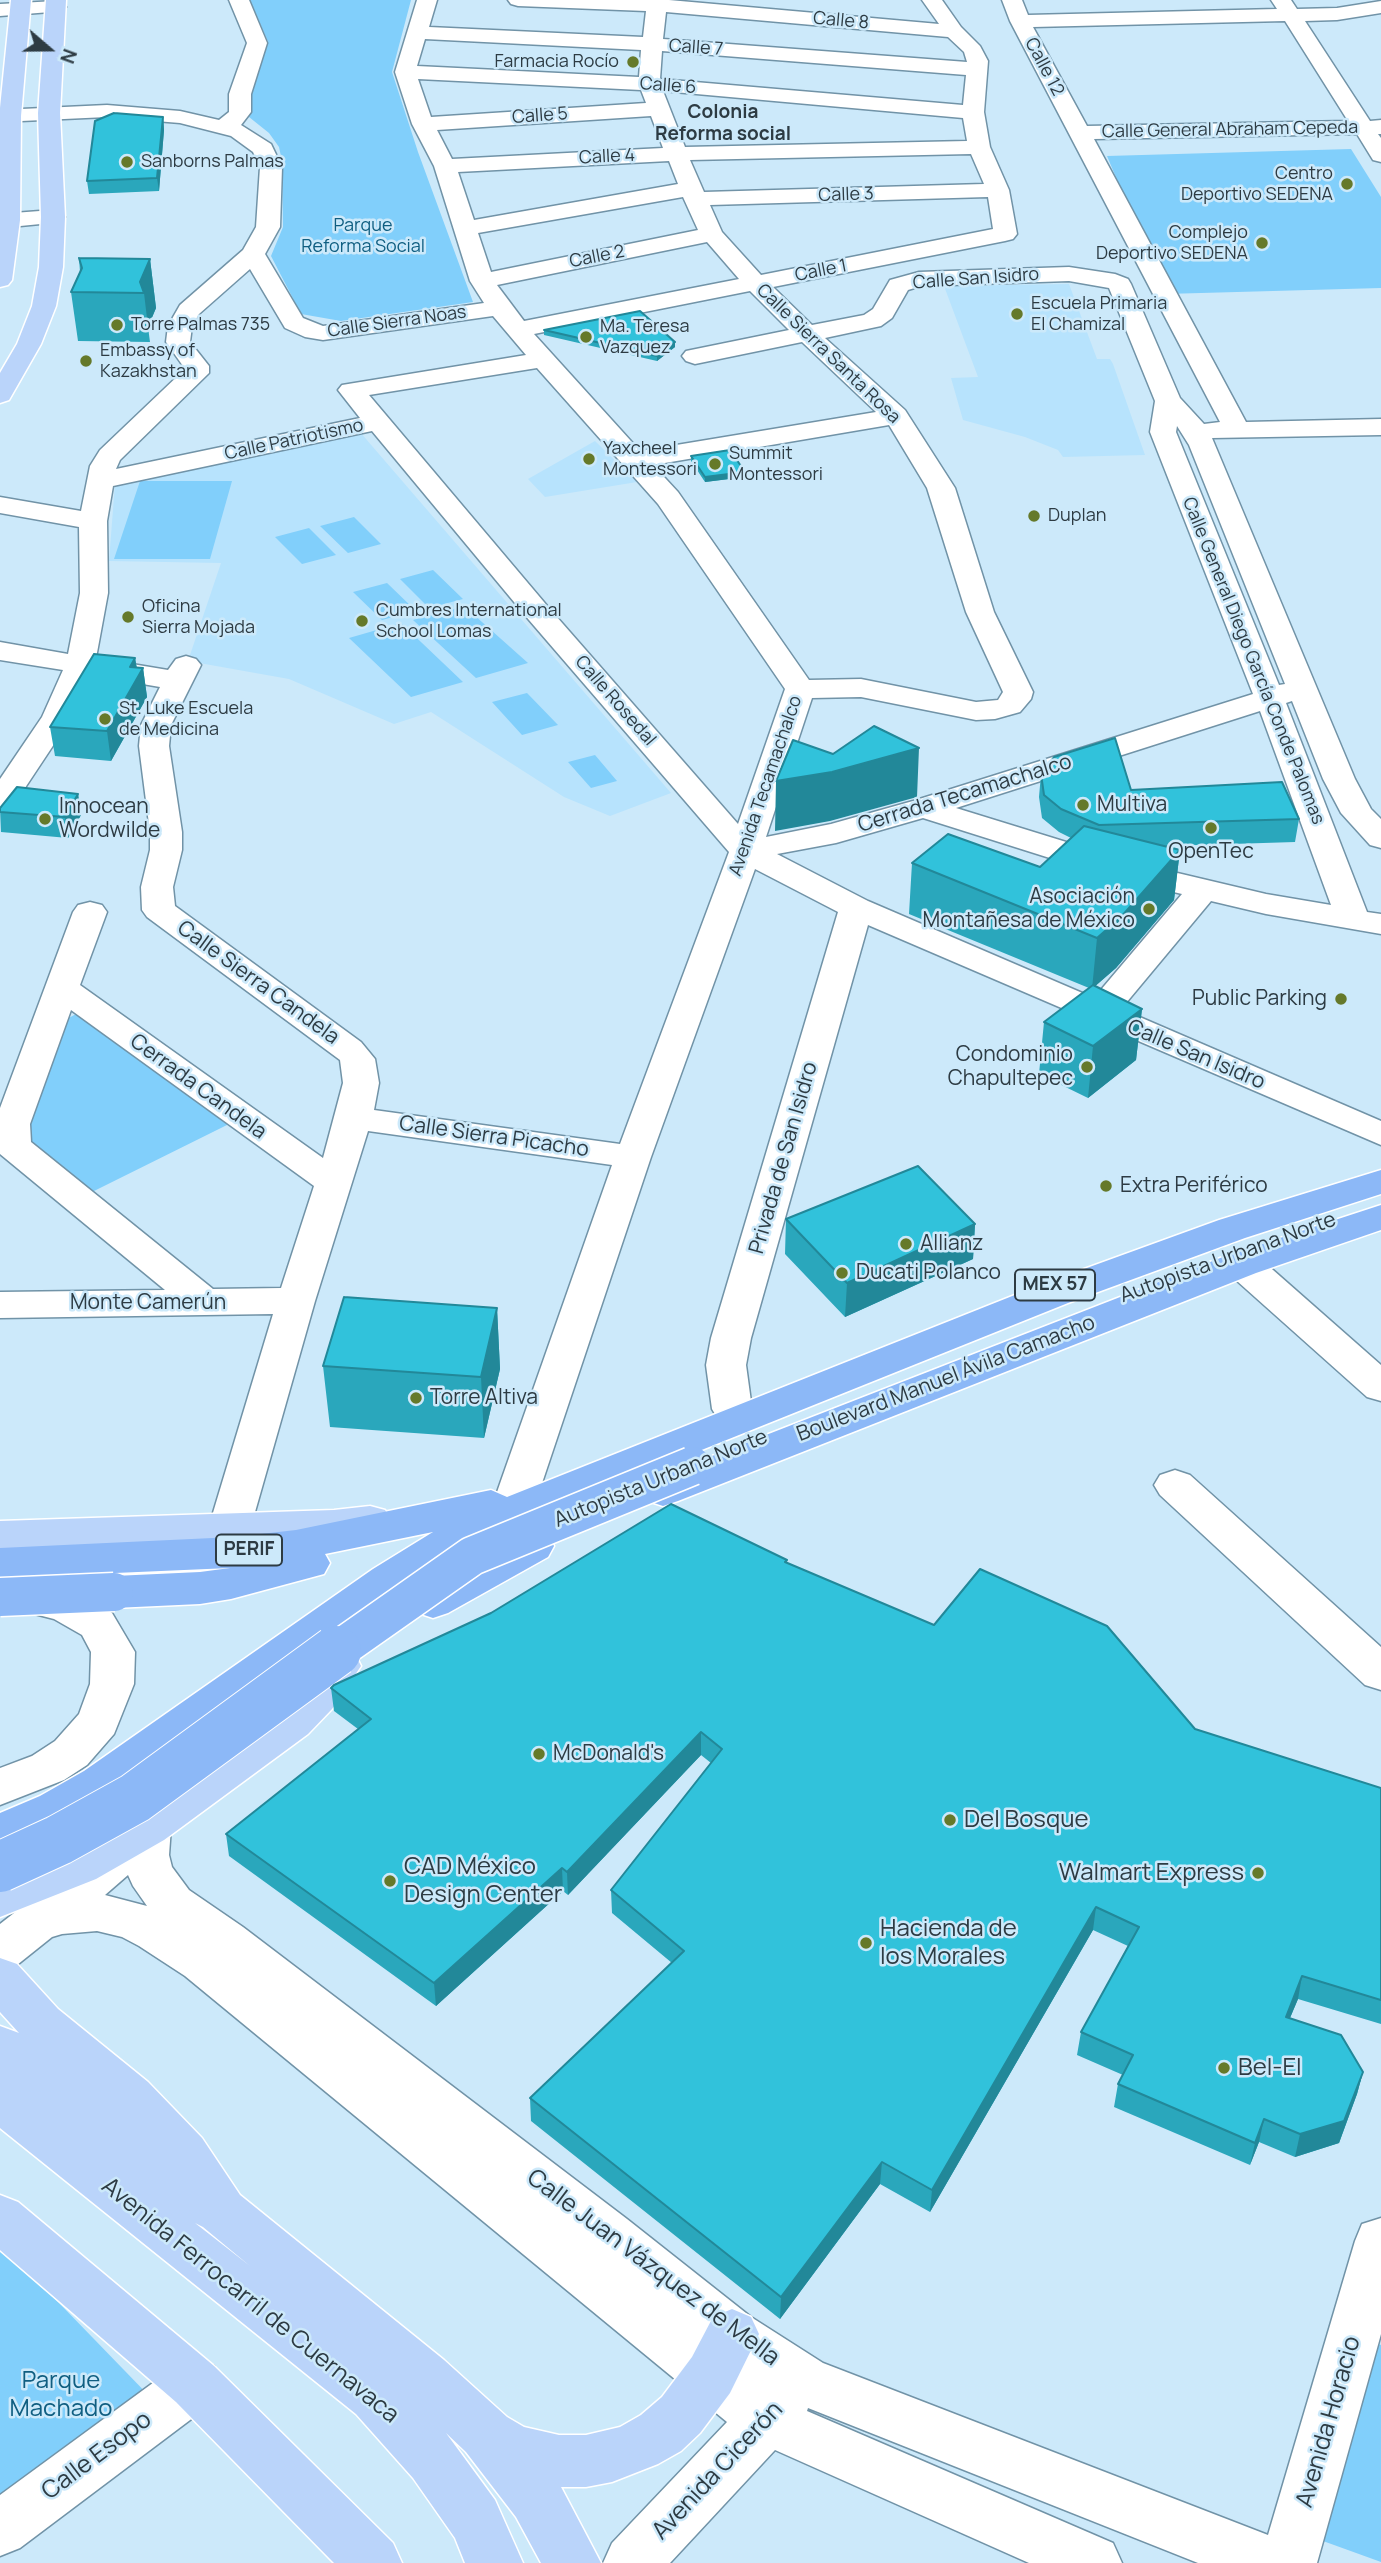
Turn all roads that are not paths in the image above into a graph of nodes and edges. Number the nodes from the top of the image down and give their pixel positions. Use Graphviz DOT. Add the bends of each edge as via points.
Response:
graph roads {
  1 [pos="239,0"];
  2 [pos="426,0"];
  3 [pos="518,0"];
  4 [pos="932,0"];
  5 [pos="1012,0"];
  6 [pos="657,3"];
  7 [pos="56,4"];
  8 [pos="13,6"];
  9 [pos="1294,7"];
  10 [pos="1381,7"];
  11 [pos="1020,22"];
  12 [pos="954,31"];
  13 [pos="416,32"];
  14 [pos="652,44"];
  15 [pos="976,69"];
  16 [pos="405,72"];
  17 [pos="528,77"];
  18 [pos="650,84"];
  19 [pos="754,93"];
  20 [pos="657,109"];
  21 [pos="741,112"];
  22 [pos="49,113"];
  23 [pos="973,113"];
  24 [pos="5,116"];
  25 [pos="540,116"];
  26 [pos="423,124"];
  27 [pos="224,127"];
  28 [pos="1376,129"];
  29 [pos="729,132"];
  30 [pos="1080,133"];
  31 [pos="979,147"];
  32 [pos="716,152"];
  33 [pos="677,153"];
  34 [pos="1381,155"];
  35 [pos="445,166"];
  36 [pos="998,190"];
  37 [pos="693,194"];
  38 [pos="53,217"];
  39 [pos="4,221"];
  40 [pos="467,228"];
  41 [pos="712,234"];
  42 [pos="253,254"];
  43 [pos="1069,274"];
  44 [pos="0,280"];
  45 [pos="482,281"];
  46 [pos="755,283"];
  47 [pos="499,308"];
  48 [pos="373,326"];
  49 [pos="518,330"];
  50 [pos="807,334"];
  51 [pos="695,356"];
  52 [pos="543,360"];
  53 [pos="411,380"];
  54 [pos="0,396"];
  55 [pos="1168,401"];
  56 [pos="896,416"];
  57 [pos="377,422"];
  58 [pos="1381,427"];
  59 [pos="1238,437"];
  60 [pos="1199,438"];
  61 [pos="1166,439"];
  62 [pos="1381,440"];
  63 [pos="634,460"];
  64 [pos="102,480"];
  65 [pos="0,505"];
  66 [pos="93,521"];
  67 [pos="0,651"];
  68 [pos="80,665"];
  69 [pos="1302,688"];
  70 [pos="800,689"];
  71 [pos="1269,698"];
  72 [pos="1327,748"];
  73 [pos="1290,749"];
  74 [pos="0,802"];
  75 [pos="924,808"];
  76 [pos="1381,838"];
  77 [pos="745,851"];
  78 [pos="1204,889"];
  79 [pos="856,908"];
  80 [pos="90,912"];
  81 [pos="1367,922"];
  82 [pos="64,989"];
  83 [pos="1099,1013"];
  84 [pos="354,1118"];
  85 [pos="1381,1134"];
  86 [pos="633,1157"];
  87 [pos="1381,1172"];
  88 [pos="1381,1182"];
  89 [pos="334,1183"];
  90 [pos="1381,1205"];
  91 [pos="1381,1217"];
  92 [pos="1242,1264"];
  93 [pos="296,1301"];
  94 [pos="205,1303"];
  95 [pos="0,1305"];
  96 [pos="1381,1387"];
  97 [pos="732,1409"];
  98 [pos="1175,1485"];
  99 [pos="516,1500"];
  100 [pos="230,1527"];
  101 [pos="0,1536"];
  102 [pos="136,1556"];
  103 [pos="0,1563"];
  104 [pos="0,1593"];
  105 [pos="338,1666"];
  106 [pos="1381,1673"];
  107 [pos="0,1787"];
  108 [pos="148,1827"];
  109 [pos="0,1833"];
  110 [pos="0,1850"];
  111 [pos="0,1867"];
  112 [pos="12,1924"];
  113 [pos="214,1951"];
  114 [pos="0,1978"];
  115 [pos="0,2047"];
  116 [pos="0,2098"];
  117 [pos="99,2126"];
  118 [pos="0,2218"];
  119 [pos="1381,2241"];
  120 [pos="721,2354"];
  121 [pos="804,2381"];
  122 [pos="195,2384"];
  123 [pos="765,2419"];
  124 [pos="486,2434"];
  125 [pos="0,2529"];
  126 [pos="373,2563"];
  127 [pos="494,2563"];
  128 [pos="572,2563"];
  129 [pos="632,2563"];
  130 [pos="1093,2563"];
  131 [pos="1268,2563"];
  132 [pos="1288,2563"];
  1 -- 27 [label="street" via="257,43 240,94 240,112"];
  2 -- 13 [label="street"];
  3 -- 6 [label="street, Calle 8"];
  4 -- 12 [label="street"];
  5 -- 11 [label="street, Calle 12"];
  6 -- 12 [label="street, Calle 8"];
  6 -- 14 [label="street, Calle Sierra Santa Rosa"];
  7 -- 8 [label="street"];
  7 -- 22 [label="main road"];
  8 -- 24 [label="main road"];
  9 -- 10 [label="street" via="1337,13"];
  9 -- 11 [label="street"];
  9 -- 28 [label="street"];
  11 -- 30 [label="street, Calle 12"];
  12 -- 15 [label="street" via="973,50"];
  13 -- 14 [label="street, Calle 7"];
  13 -- 16 [label="street"];
  14 -- 15 [label="street, Calle 7"];
  14 -- 18 [label="street, Calle Sierra Santa Rosa"];
  15 -- 23 [label="street"];
  16 -- 17 [label="street, Calle 6"];
  16 -- 26 [label="street, Avenida Tecamachalco"];
  17 -- 18 [label="street, Calle 6"];
  17 -- 25 [label="street"];
  18 -- 19 [label="street, Calle 6"];
  18 -- 20 [label="street, Calle Sierra Santa Rosa"];
  19 -- 21 [label="street"];
  19 -- 23 [label="street, Calle 6"];
  20 -- 25 [label="street, Calle 5"];
  20 -- 33 [label="street, Calle Sierra Santa Rosa"];
  22 -- 24 [label="street"];
  22 -- 27 [label="street" via="145,113"];
  22 -- 38 [label="main road"];
  23 -- 31 [label="street"];
  24 -- 39 [label="main road"];
  25 -- 26 [label="street, Calle 5"];
  26 -- 35 [label="street, Avenida Tecamachalco"];
  27 -- 42 [label="street" via="239,131 263,149 271,167 268,227"];
  28 -- 30 [label="street, Calle General Abraham Cepeda"];
  28 -- 34 [label="street"];
  29 -- 32 [label="street"];
  30 -- 59 [label="street"];
  31 -- 32 [label="street, Calle 4"];
  31 -- 36 [label="street"];
  32 -- 33 [label="street, Calle 4"];
  33 -- 35 [label="street, Calle 4"];
  33 -- 37 [label="street, Calle Sierra Santa Rosa"];
  35 -- 40 [label="street, Avenida Tecamachalco"];
  36 -- 37 [label="street, Calle 3"];
  36 -- 46 [label="street, Calle 1" via="1007,230 1000,237"];
  37 -- 40 [label="street, Calle 3"];
  37 -- 41 [label="street, Calle Sierra Santa Rosa"];
  38 -- 39 [label="street"];
  38 -- 54 [label="main road" via="44,306"];
  39 -- 44 [label="main road"];
  40 -- 45 [label="street, Avenida Tecamachalco"];
  41 -- 45 [label="street, Calle 2"];
  41 -- 46 [label="street, Calle Sierra Santa Rosa"];
  42 -- 48 [label="street, Calle Sierra Noas" via="294,323 323,333"];
  42 -- 64 [label="street" via="189,310 178,342 196,366 196,373 109,456"];
  43 -- 50 [label="street, Calle San Isidro" via="908,281 899,285 883,313 872,321"];
  43 -- 55 [label="street, Calle General Diego García Conde Palomas" via="1119,284"];
  45 -- 47 [label="street, Avenida Tecamachalco"];
  46 -- 49 [label="street, Calle 1"];
  46 -- 50 [label="street, Calle Sierra Santa Rosa"];
  47 -- 48 [label="street, Calle Sierra Noas"];
  47 -- 49 [label="street, Avenida Tecamachalco"];
  48 -- 53 [label="street"];
  49 -- 52 [label="street, Avenida Tecamachalco"];
  50 -- 51 [label="street, Calle San Isidro"];
  50 -- 56 [label="street, Calle Sierra Santa Rosa"];
  52 -- 53 [label="street, Calle Patriotismo"];
  52 -- 63 [label="street, Avenida Tecamachalco"];
  53 -- 57 [label="street, Calle Patriotismo" via="351,390"];
  55 -- 60 [label="street, Calle General Diego García Conde Palomas"];
  55 -- 61 [label="street"];
  56 -- 63 [label="street"];
  56 -- 70 [label="street, Calle Sierra Santa Rosa" via="941,488 980,612 1018,692 1016,699 995,710 976,710 861,688"];
  57 -- 64 [label="street, Calle Patriotismo"];
  57 -- 77 [label="street, Calle Rosedal"];
  58 -- 59 [label="street"];
  59 -- 60 [label="street"];
  59 -- 62 [label="street"];
  60 -- 61 [label="street"];
  60 -- 69 [label="street, Calle General Diego García Conde Palomas"];
  61 -- 71 [label="street, Calle General Diego García Conde Palomas"];
  63 -- 70 [label="street, Avenida Tecamachalco" via="668,498"];
  64 -- 66 [label="street"];
  65 -- 66 [label="street"];
  66 -- 68 [label="street" via="94,593"];
  67 -- 68 [label="street"];
  68 -- 74 [label="street" via="57,717"];
  68 -- 84 [label="street, Calle Sierra Candela" via="182,673 156,725 154,746 166,832 157,887 159,910 349,1049 357,1059 361,1083"];
  69 -- 71 [label="street, Cerrada Tecamachalco"];
  69 -- 72 [label="street, Calle General Diego García Conde Palomas"];
  70 -- 77 [label="street, Avenida Tecamachalco"];
  71 -- 73 [label="street, Calle General Diego García Conde Palomas"];
  71 -- 75 [label="street, Cerrada Tecamachalco"];
  72 -- 73 [label="street"];
  72 -- 76 [label="street, Calle General Diego García Conde Palomas" via="1357,813"];
  73 -- 81 [label="street, Calle General Diego García Conde Palomas"];
  75 -- 77 [label="street, Cerrada Tecamachalco" via="836,833"];
  75 -- 78 [label="street" via="1122,870"];
  77 -- 79 [label="street, Calle San Isidro"];
  77 -- 86 [label="street, Avenida Tecamachalco"];
  78 -- 81 [label="street"];
  78 -- 83 [label="street"];
  79 -- 83 [label="street, Calle San Isidro"];
  79 -- 97 [label="street, Privada de San Isidro" via="731,1338 726,1365"];
  80 -- 82 [label="street"];
  82 -- 89 [label="street, Cerrada Candela"];
  82 -- 94 [label="street" via="12,1124 13,1146"];
  83 -- 85 [label="street, Calle San Isidro"];
  84 -- 86 [label="street, Calle Sierra Picacho"];
  84 -- 89 [label="street, Calle Sierra Candela"];
  86 -- 99 [label="street, Avenida Tecamachalco"];
  87 -- 97 [label="highway, MEX 57" via="1192,1233"];
  88 -- 99 [label="highway, Autopista Urbana Norte" via="1054,1294"];
  89 -- 93 [label="street, Calle Sierra Candela"];
  90 -- 111 [label="highway, Autopista Urbana Norte, bridge" via="1176,1274 472,1556 135,1798"];
  91 -- 92 [label="highway, Boulevard Manuel Ávila Camacho / MEX 57"];
  92 -- 96 [label="street"];
  92 -- 105 [label="highway, Boulevard Manuel Ávila Camacho / MEX 57" via="734,1461 528,1548 414,1613"];
  93 -- 94 [label="street, Monte Camerún"];
  93 -- 100 [label="street, Calle Sierra Candela"];
  94 -- 95 [label="street, Monte Camerún"];
  97 -- 99 [label="highway, MEX 57"];
  98 -- 106 [label="street"];
  99 -- 100 [label="main road" via="334,1525"];
  99 -- 102 [label="highway, PERIF" via="296,1545"];
  99 -- 104 [label="highway, bridge" via="231,1583 200,1588"];
  99 -- 109 [label="highway, Autopista Urbana Norte" via="388,1580 100,1784"];
  100 -- 101 [label="main road"];
  102 -- 103 [label="highway, PERIF"];
  102 -- 104 [label="highway"];
  104 -- 107 [label="street" via="65,1605 88,1616 110,1642 114,1664 107,1703 86,1739 48,1768"];
  105 -- 108 [label="main road, Boulevard Manuel Ávila Camacho" via="292,1722"];
  105 -- 110 [label="highway, Boulevard Manuel Ávila Camacho" via="165,1796 98,1827"];
  108 -- 112 [label="street" via="99,1873"];
  108 -- 113 [label="street, Calle Juan Vázquez de Mella" via="146,1855 156,1886"];
  112 -- 113 [label="street, Calle Juan Vázquez de Mella" via="79,1913 114,1915"];
  113 -- 120 [label="street, Calle Juan Vázquez de Mella"];
  114 -- 117 [label="main road, Avenida Ferrocarril de Cuernavaca" via="41,2024"];
  115 -- 117 [label="main road"];
  116 -- 117 [label="main road, Avenida Ferrocarril de Cuernavaca"];
  117 -- 124 [label="main road" via="155,2174 222,2211"];
  117 -- 127 [label="main road, Avenida Ferrocarril de Cuernavaca" via="375,2396 433,2459 475,2519"];
  118 -- 122 [label="main road"];
  119 -- 132 [label="street, Avenida Horacio"];
  120 -- 121 [label="street, Calle Juan Vázquez de Mella"];
  120 -- 123 [label="street, Calle Juan Vázquez de Mella"];
  120 -- 124 [label="main road" via="681,2415 661,2433 612,2456 559,2461 509,2448"];
  121 -- 123 [label="street, Avenida Cicerón"];
  121 -- 131 [label="street, Calle Juan Vázquez de Mella"];
  122 -- 125 [label="street, Calle Esopo"];
  122 -- 126 [label="main road"];
  123 -- 129 [label="street, Avenida Cicerón"];
  123 -- 130 [label="street, Calle Juan Vázquez de Mella"];
  124 -- 128 [label="main road" via="536,2498"];
}
